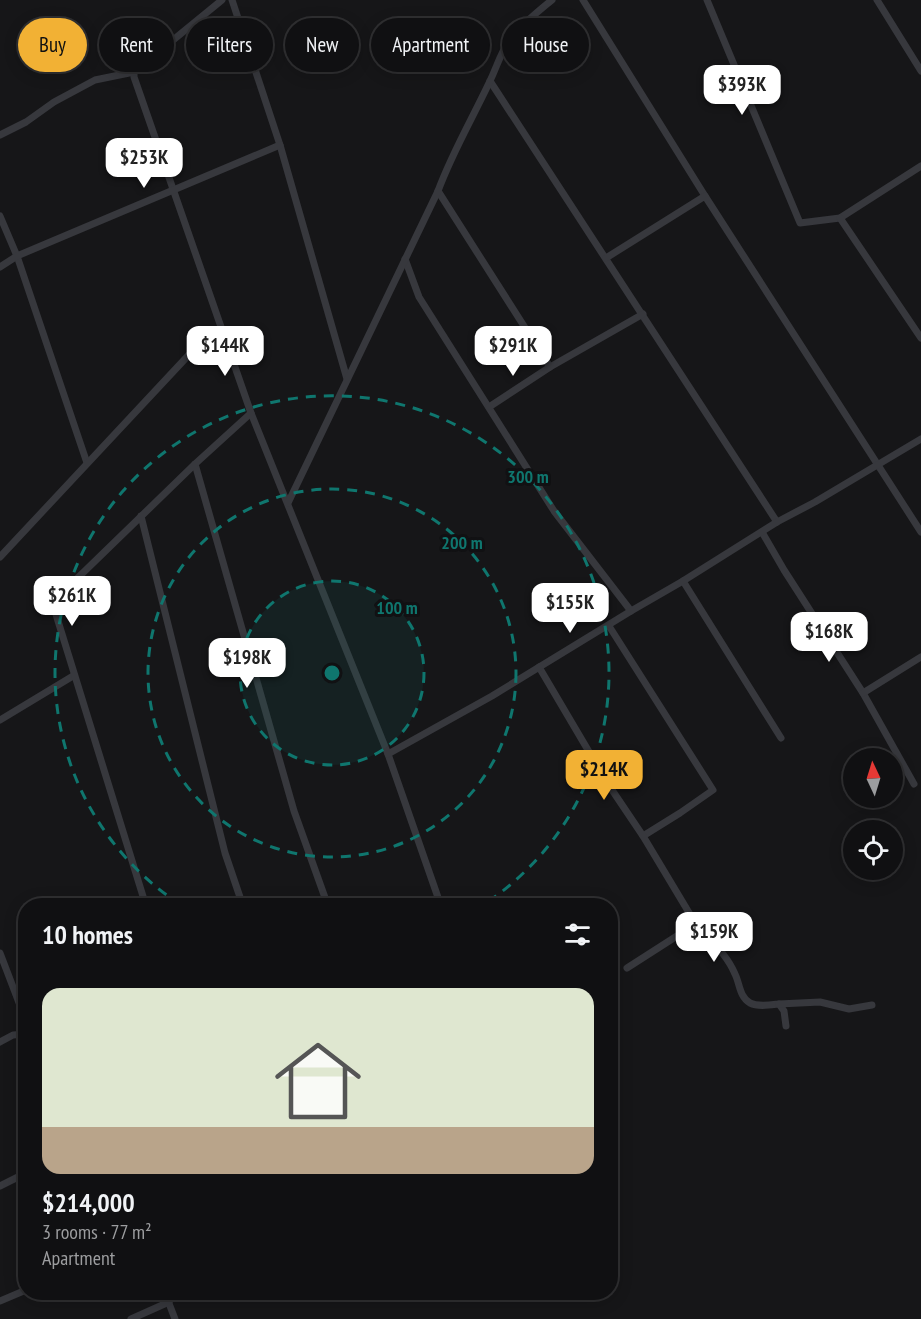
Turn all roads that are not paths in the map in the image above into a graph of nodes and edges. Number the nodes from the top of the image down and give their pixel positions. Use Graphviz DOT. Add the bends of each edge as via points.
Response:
graph roads {
  1 [pos="222,0"];
  2 [pos="232,0"];
  3 [pos="534,0"];
  4 [pos="552,0"];
  5 [pos="583,0"];
  6 [pos="707,0"];
  7 [pos="877,0"];
  8 [pos="540,9"];
  9 [pos="174,39"];
  10 [pos="921,71"];
  11 [pos="134,72"];
  12 [pos="490,81"];
  13 [pos="0,135"];
  14 [pos="280,145"];
  15 [pos="921,166"];
  16 [pos="172,190"];
  17 [pos="438,191"];
  18 [pos="705,196"];
  19 [pos="0,216"];
  20 [pos="840,218"];
  21 [pos="17,256"];
  22 [pos="606,258"];
  23 [pos="405,259"];
  24 [pos="0,267"];
  25 [pos="643,314"];
  26 [pos="222,333"];
  27 [pos="920,334"];
  28 [pos="550,367"];
  29 [pos="347,379"];
  30 [pos="489,407"];
  31 [pos="251,413"];
  32 [pos="921,439"];
  33 [pos="87,463"];
  34 [pos="195,464"];
  35 [pos="878,465"];
  36 [pos="288,502"];
  37 [pos="141,516"];
  38 [pos="777,522"];
  39 [pos="762,532"];
  40 [pos="921,532"];
  41 [pos="0,557"];
  42 [pos="683,581"];
  43 [pos="631,610"];
  44 [pos="609,626"];
  45 [pos="921,657"];
  46 [pos="539,667"];
  47 [pos="73,676"];
  48 [pos="863,693"];
  49 [pos="0,720"];
  50 [pos="781,738"];
  51 [pos="388,754"];
  52 [pos="914,784"];
  53 [pos="643,836"];
  54 [pos="143,898"];
  55 [pos="240,898"];
  56 [pos="325,898"];
  57 [pos="438,898"];
  58 [pos="694,921"];
  59 [pos="0,953"];
  60 [pos="627,968"];
  61 [pos="18,1000"];
  62 [pos="779,1004"];
  63 [pos="872,1005"];
  64 [pos="786,1026"];
  65 [pos="18,1035"];
  66 [pos="0,1042"];
  67 [pos="18,1177"];
  68 [pos="0,1185"];
  69 [pos="18,1293"];
  70 [pos="0,1301"];
  71 [pos="169,1302"];
  72 [pos="131,1319"];
  73 [pos="175,1319"];
  1 -- 9 [label="street"];
  2 -- 14 [label="street"];
  3 -- 8 [label="street"];
  4 -- 8 [label="street"];
  5 -- 18 [label="street"];
  6 -- 20 [label="street" via="800,223"];
  7 -- 10 [label="street"];
  8 -- 12 [label="street" via="510,40"];
  11 -- 13 [label="street" via="95,80"];
  11 -- 16 [label="street"];
  12 -- 17 [label="street"];
  12 -- 22 [label="street"];
  14 -- 16 [label="street"];
  14 -- 29 [label="street"];
  15 -- 20 [label="street"];
  16 -- 21 [label="street"];
  16 -- 26 [label="street"];
  17 -- 23 [label="street"];
  17 -- 28 [label="street"];
  18 -- 22 [label="street"];
  18 -- 35 [label="street"];
  19 -- 21 [label="street"];
  20 -- 27 [label="street"];
  21 -- 24 [label="street"];
  21 -- 33 [label="street"];
  22 -- 25 [label="street"];
  23 -- 29 [label="street"];
  23 -- 30 [label="street" via="419,297"];
  25 -- 28 [label="street"];
  25 -- 38 [label="street"];
  26 -- 31 [label="street"];
  26 -- 33 [label="street" via="199,344"];
  28 -- 30 [label="street"];
  29 -- 36 [label="street"];
  30 -- 43 [label="street" via="554,511"];
  31 -- 34 [label="street"];
  31 -- 36 [label="street"];
  32 -- 35 [label="street"];
  33 -- 41 [label="street"];
  34 -- 37 [label="street"];
  34 -- 56 [label="street" via="294,811"];
  35 -- 38 [label="street"];
  35 -- 40 [label="street"];
  36 -- 51 [label="street"];
  37 -- 47 [label="street" via="56,599 54,608"];
  37 -- 55 [label="street" via="225,853"];
  38 -- 39 [label="street"];
  39 -- 42 [label="street"];
  39 -- 48 [label="street"];
  42 -- 43 [label="street"];
  42 -- 50 [label="street"];
  43 -- 44 [label="street"];
  44 -- 46 [label="street"];
  44 -- 53 [label="street" via="713,790"];
  45 -- 48 [label="street"];
  46 -- 51 [label="street"];
  46 -- 53 [label="street"];
  47 -- 49 [label="street"];
  47 -- 54 [label="street"];
  48 -- 52 [label="street"];
  51 -- 57 [label="street"];
  53 -- 58 [label="street"];
  58 -- 60 [label="street" via="696,928"];
  58 -- 62 [label="street" via="730,964 746,999 755,1005"];
  59 -- 61 [label="street"];
  62 -- 63 [label="street" via="819,1002 849,1009"];
  62 -- 64 [label="street"];
  65 -- 66 [label="street"];
  67 -- 68 [label="street"];
  69 -- 70 [label="street"];
  71 -- 72 [label="street"];
  71 -- 73 [label="street"];
}
